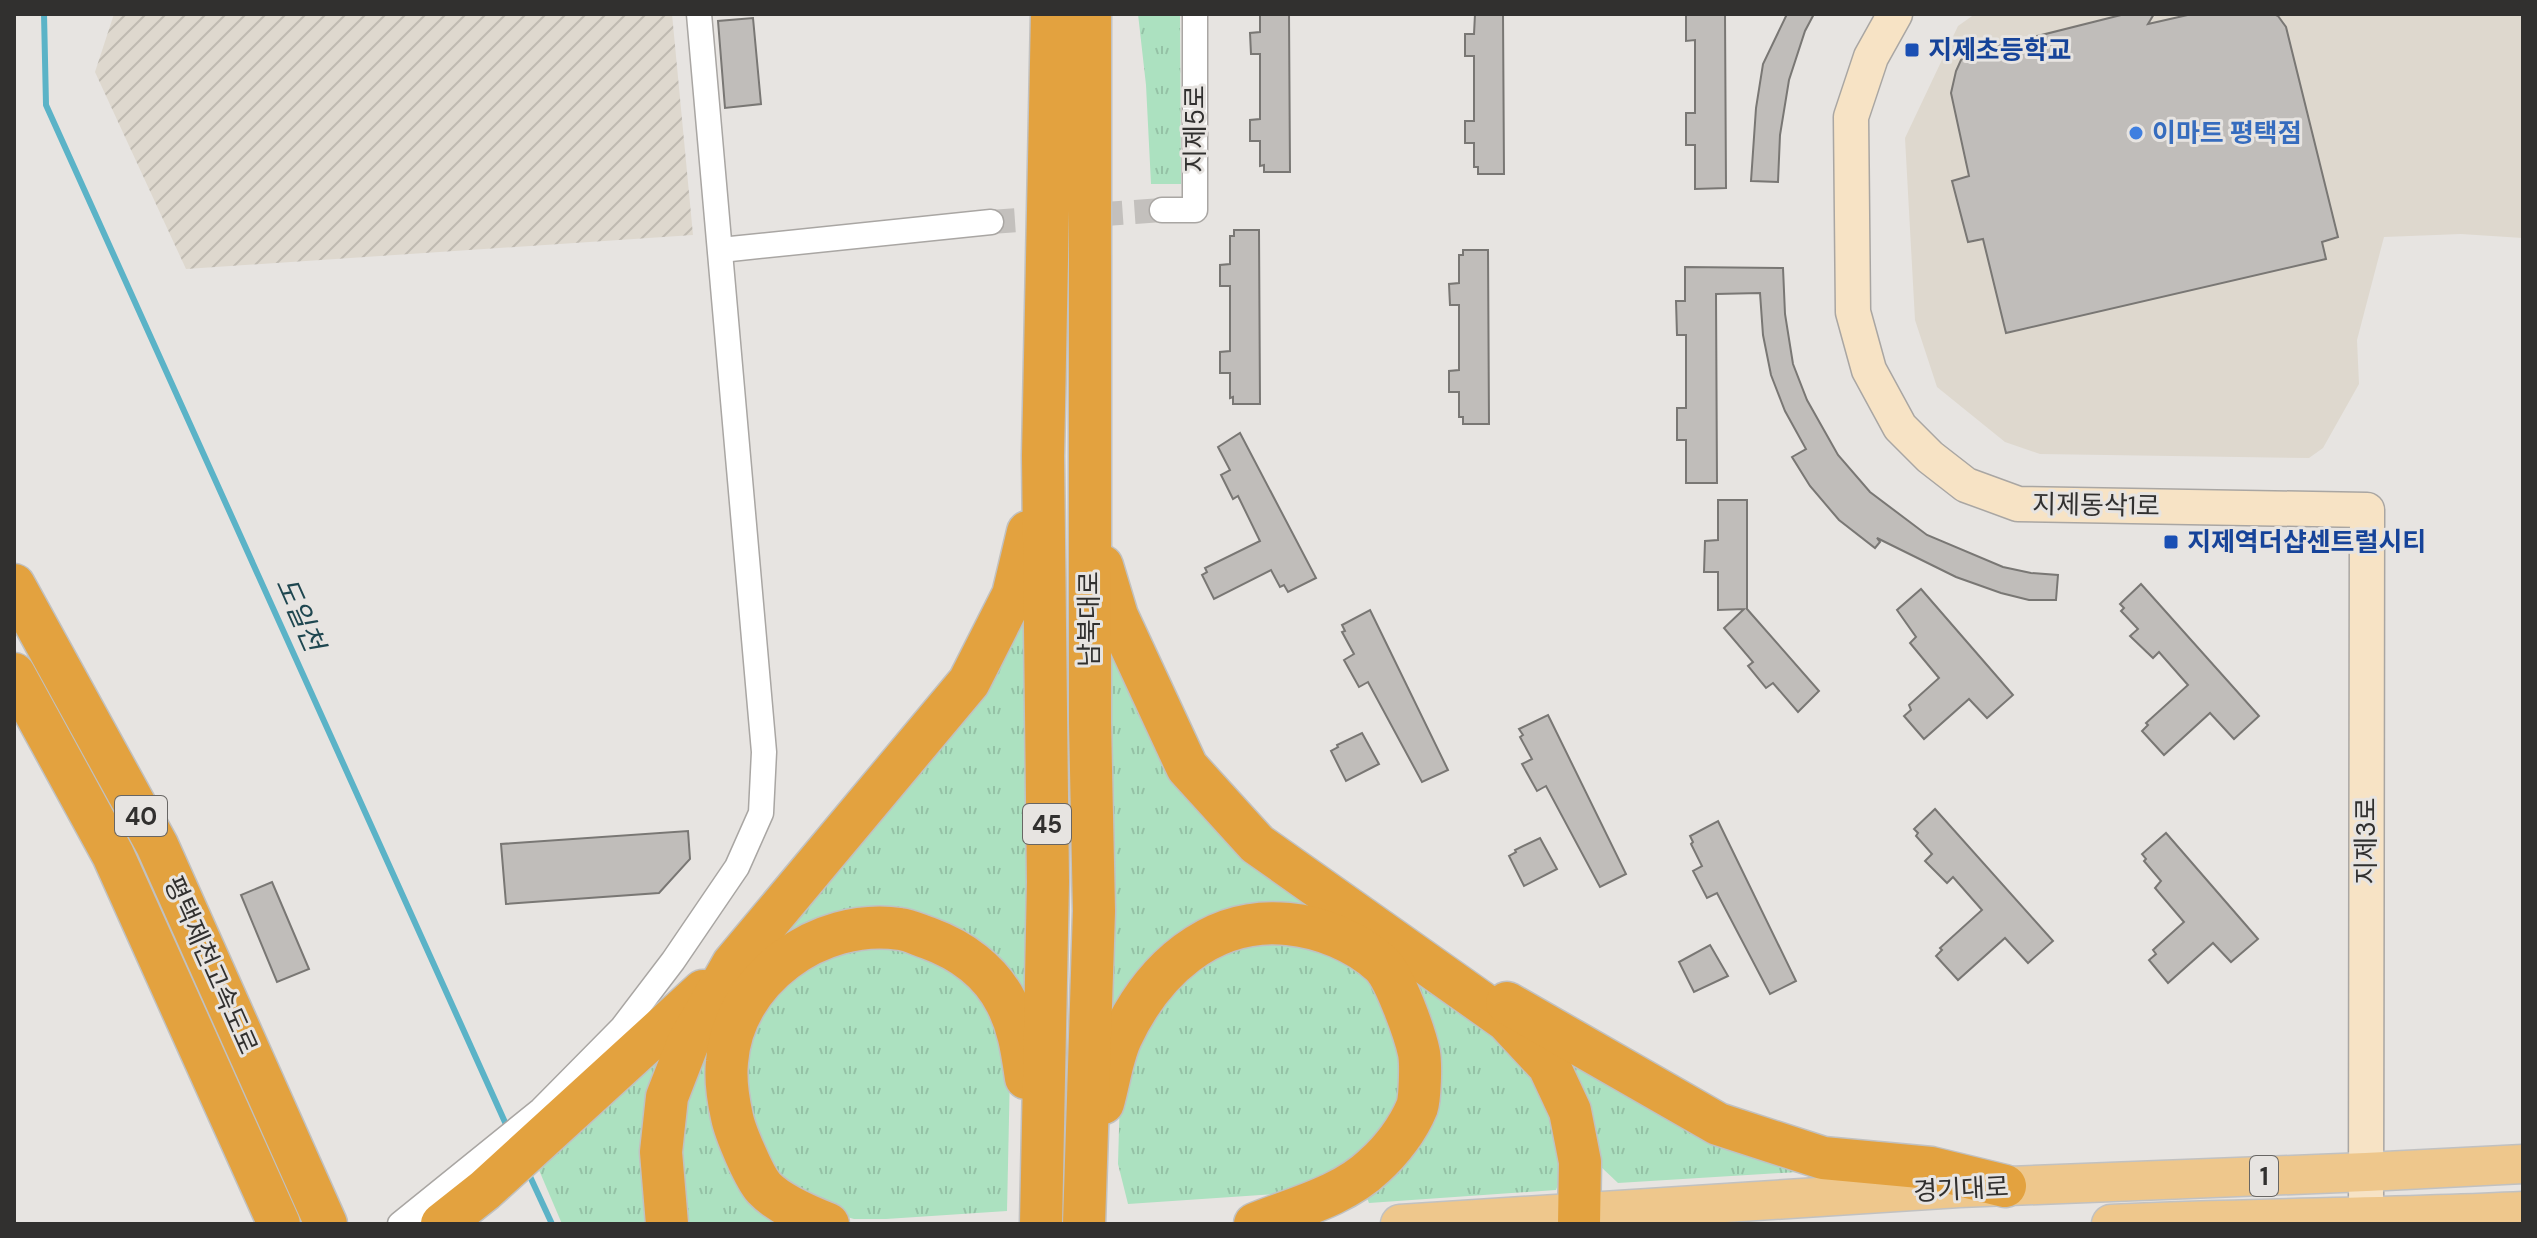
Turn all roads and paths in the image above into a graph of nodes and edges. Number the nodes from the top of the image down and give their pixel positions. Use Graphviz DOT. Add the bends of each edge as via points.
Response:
graph roads {
  1 [pos="699,14"];
  2 [pos="1052,14"];
  3 [pos="1090,14"];
  4 [pos="1195,14"];
  5 [pos="1895,14"];
  6 [pos="1162,210"];
  7 [pos="991,222"];
  8 [pos="721,250"];
  9 [pos="1043,456"];
  10 [pos="2367,510"];
  11 [pos="1089,523"];
  12 [pos="14,585"];
  13 [pos="14,674"];
  14 [pos="1398,942"];
  15 [pos="733,964"];
  16 [pos="547,1119"];
  17 [pos="2523,1164"];
  18 [pos="2366,1172"];
  19 [pos="1084,1177"];
  20 [pos="476,1181"];
  21 [pos="2005,1186"];
  22 [pos="1041,1208"];
  23 [pos="2523,1211"];
  24 [pos="1579,1218"];
  25 [pos="2366,1221"];
  26 [pos="279,1224"];
  27 [pos="326,1224"];
  28 [pos="400,1224"];
  29 [pos="442,1224"];
  30 [pos="667,1224"];
  31 [pos="828,1224"];
  32 [pos="1084,1224"];
  33 [pos="1255,1224"];
  34 [pos="1400,1224"];
  35 [pos="2111,1224"];
  1 -- 8 [label="street"];
  2 -- 9 [label="highway, 남북대로 / 45"];
  3 -- 11 [label="highway, 남북대로 / 45"];
  4 -- 6 [label="street, 지제5로" via="1195,210"];
  5 -- 10 [label="street, 지제동삭1로" via="1871,57 1851,117 1852,283 1853,312 1869,370 1900,427 1966,485 2018,504"];
  7 -- 8 [label="street"];
  8 -- 16 [label="street" via="764,752 761,813 737,867 673,961"];
  9 -- 15 [label="highway" via="1013,595 969,682"];
  9 -- 22 [label="highway, 남북대로 / 45" via="1048,882"];
  10 -- 18 [label="street, 지제3로"];
  11 -- 14 [label="highway" via="1117,616 1187,767 1257,844"];
  11 -- 19 [label="highway, 남북대로 / 45" via="1094,911"];
  12 -- 27 [label="highway, 평택제천고속도로 / 40" via="157,845"];
  13 -- 26 [label="highway, 평택제천고속도로 / 40" via="113,855"];
  14 -- 21 [label="highway" via="1718,1124 1823,1158 1931,1168"];
  14 -- 24 [label="highway" via="1506,1020 1549,1066 1570,1111 1580,1162"];
  15 -- 16 [label="highway"];
  15 -- 30 [label="highway" via="688,1043 667,1097 661,1152"];
  16 -- 20 [label="highway"];
  17 -- 18 [label="main road, 경기대로 / 1"];
  18 -- 21 [label="main road, 경기대로 / 1"];
  18 -- 25 [label="street, 지제3로"];
  19 -- 32 [label="highway, 남북대로 / 45"];
  19 -- 33 [label="highway" via="1119,1041 1161,974 1194,947 1230,928 1265,921 1302,925 1344,939 1383,966 1405,1008 1419,1055 1418,1105 1400,1138 1373,1168 1336,1192"];
  20 -- 28 [label="street"];
  20 -- 29 [label="highway"];
  21 -- 24 [label="main road, 경기대로 / 1"];
  22 -- 31 [label="highway" via="1020,1035 1005,1000 981,967 945,944 901,929 861,928 819,938 785,959 755,990 738,1018 727,1060 734,1129 764,1188"];
  23 -- 25 [label="main road, 1"];
  24 -- 34 [label="main road, 경기대로 / 1"];
  25 -- 35 [label="main road, 1"];
}
